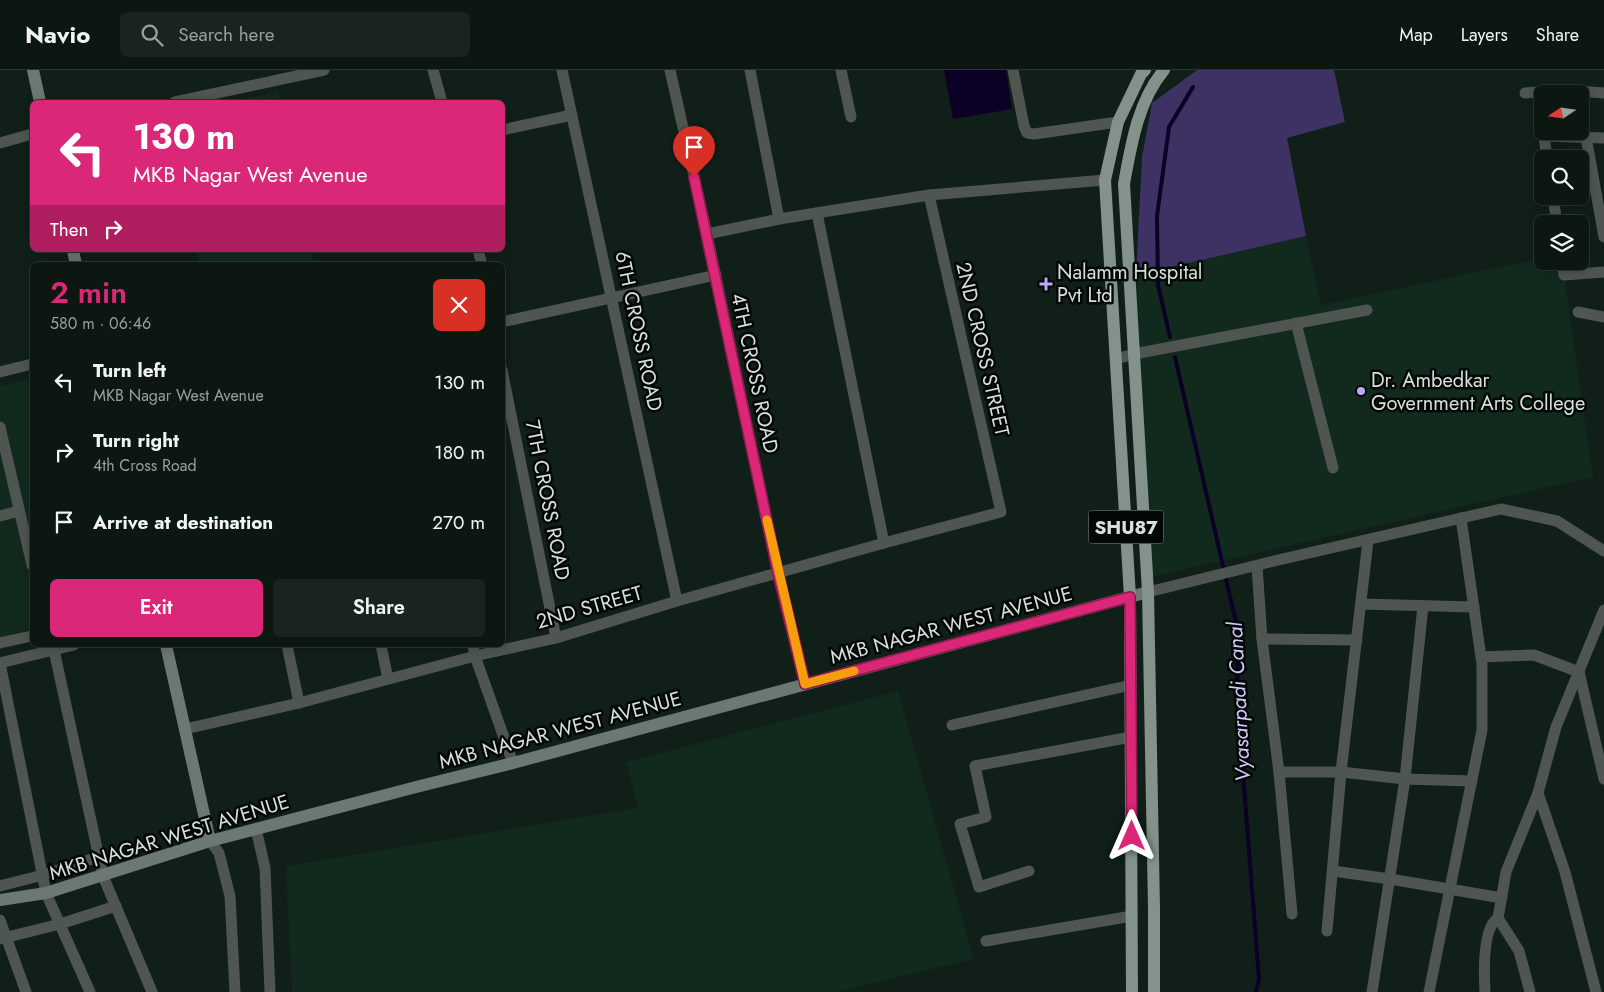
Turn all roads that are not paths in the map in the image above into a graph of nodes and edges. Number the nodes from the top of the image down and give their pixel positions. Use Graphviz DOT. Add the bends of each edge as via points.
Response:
graph roads {
  1 [pos="33,70"];
  2 [pos="324,70"];
  3 [pos="434,70"];
  4 [pos="562,70"];
  5 [pos="670,70"];
  6 [pos="750,70"];
  7 [pos="841,70"];
  8 [pos="1013,70"];
  9 [pos="1145,70"];
  10 [pos="1164,70"];
  11 [pos="1525,93"];
  12 [pos="1604,93"];
  13 [pos="40,100"];
  14 [pos="184,100"];
  15 [pos="442,100"];
  16 [pos="572,115"];
  17 [pos="851,117"];
  18 [pos="1118,122"];
  19 [pos="505,129"];
  20 [pos="30,135"];
  21 [pos="1589,138"];
  22 [pos="1604,138"];
  23 [pos="1586,140"];
  24 [pos="0,143"];
  25 [pos="1105,180"];
  26 [pos="929,195"];
  27 [pos="817,213"];
  28 [pos="779,219"];
  29 [pos="707,234"];
  30 [pos="1604,237"];
  31 [pos="1563,270"];
  32 [pos="1604,272"];
  33 [pos="716,275"];
  34 [pos="612,298"];
  35 [pos="1367,310"];
  36 [pos="1578,312"];
  37 [pos="1604,317"];
  38 [pos="505,321"];
  39 [pos="1296,324"];
  40 [pos="1134,354"];
  41 [pos="1116,359"];
  42 [pos="30,364"];
  43 [pos="0,372"];
  44 [pos="505,385"];
  45 [pos="0,427"];
  46 [pos="1333,468"];
  47 [pos="19,511"];
  48 [pos="1000,512"];
  49 [pos="0,516"];
  50 [pos="1462,518"];
  51 [pos="1368,541"];
  52 [pos="884,542"];
  53 [pos="1604,552"];
  54 [pos="30,558"];
  55 [pos="1257,566"];
  56 [pos="778,573"];
  57 [pos="1148,592"];
  58 [pos="1130,597"];
  59 [pos="678,601"];
  60 [pos="1360,604"];
  61 [pos="1422,606"];
  62 [pos="1474,608"];
  63 [pos="1604,610"];
  64 [pos="30,636"];
  65 [pos="556,638"];
  66 [pos="1262,638"];
  67 [pos="1357,640"];
  68 [pos="0,643"];
  69 [pos="505,645"];
  70 [pos="66,647"];
  71 [pos="166,647"];
  72 [pos="287,647"];
  73 [pos="381,647"];
  74 [pos="494,647"];
  75 [pos="54,650"];
  76 [pos="474,650"];
  77 [pos="1480,656"];
  78 [pos="0,662"];
  79 [pos="1579,672"];
  80 [pos="388,679"];
  81 [pos="805,684"];
  82 [pos="1131,685"];
  83 [pos="299,702"];
  84 [pos="952,726"];
  85 [pos="185,729"];
  86 [pos="1131,737"];
  87 [pos="513,763"];
  88 [pos="1279,772"];
  89 [pos="1341,772"];
  90 [pos="1405,779"];
  91 [pos="1604,779"];
  92 [pos="1472,781"];
  93 [pos="1538,793"];
  94 [pos="256,829"];
  95 [pos="210,841"];
  96 [pos="98,857"];
  97 [pos="1029,871"];
  98 [pos="1333,871"];
  99 [pos="43,875"];
  100 [pos="103,876"];
  101 [pos="1390,879"];
  102 [pos="0,886"];
  103 [pos="1450,889"];
  104 [pos="46,893"];
  105 [pos="1502,898"];
  106 [pos="0,900"];
  107 [pos="116,906"];
  108 [pos="1292,914"];
  109 [pos="1132,916"];
  110 [pos="1498,918"];
  111 [pos="0,920"];
  112 [pos="60,924"];
  113 [pos="1327,931"];
  114 [pos="3,938"];
  115 [pos="986,941"];
  116 [pos="26,992"];
  117 [pos="90,992"];
  118 [pos="152,992"];
  119 [pos="235,992"];
  120 [pos="270,992"];
  121 [pos="1132,992"];
  122 [pos="1154,992"];
  123 [pos="1372,992"];
  124 [pos="1429,992"];
  125 [pos="1485,992"];
  126 [pos="1530,992"];
  127 [pos="1596,992"];
  1 -- 13 [label="main road"];
  2 -- 14 [label="street"];
  3 -- 15 [label="street"];
  4 -- 16 [label="street, 6TH CROSS ROAD"];
  5 -- 29 [label="street, 4TH CROSS ROAD"];
  6 -- 28 [label="street"];
  7 -- 17 [label="street"];
  8 -- 18 [label="street" via="1027,133"];
  9 -- 18 [label="main road, SHU87"];
  10 -- 40 [label="main road, SHU87" via="1144,103 1124,184"];
  11 -- 12 [label="street" via="1564,90"];
  16 -- 19 [label="street"];
  16 -- 34 [label="street, 6TH CROSS ROAD"];
  18 -- 25 [label="main road, SHU87"];
  20 -- 24 [label="street"];
  21 -- 22 [label="street"];
  23 -- 30 [label="street"];
  25 -- 26 [label="street"];
  25 -- 41 [label="main road, SHU87"];
  26 -- 27 [label="street"];
  26 -- 48 [label="street, 2ND CROSS STREET"];
  27 -- 28 [label="street"];
  27 -- 52 [label="street"];
  28 -- 29 [label="street"];
  29 -- 33 [label="street, 4TH CROSS ROAD"];
  31 -- 32 [label="street" via="1564,275"];
  33 -- 34 [label="street"];
  33 -- 56 [label="street, 4TH CROSS ROAD"];
  34 -- 38 [label="street"];
  34 -- 59 [label="street, 6TH CROSS ROAD"];
  35 -- 39 [label="street"];
  36 -- 37 [label="street"];
  39 -- 40 [label="street"];
  39 -- 46 [label="street"];
  40 -- 41 [label="street"];
  40 -- 57 [label="main road, SHU87"];
  41 -- 58 [label="main road, SHU87"];
  42 -- 43 [label="street"];
  44 -- 65 [label="street, 7TH CROSS ROAD"];
  45 -- 47 [label="street"];
  47 -- 49 [label="street"];
  47 -- 54 [label="street"];
  48 -- 52 [label="street, 2ND STREET"];
  50 -- 51 [label="street"];
  50 -- 53 [label="street" via="1501,509 1557,521"];
  50 -- 62 [label="street"];
  51 -- 55 [label="street"];
  51 -- 60 [label="street"];
  52 -- 56 [label="street, 2ND STREET"];
  55 -- 57 [label="street"];
  55 -- 66 [label="street"];
  56 -- 59 [label="street, 2ND STREET"];
  56 -- 81 [label="street, 4TH CROSS ROAD"];
  57 -- 58 [label="main road, MKB NAGAR WEST AVENUE"];
  57 -- 122 [label="main road, SHU87"];
  58 -- 81 [label="main road, MKB NAGAR WEST AVENUE"];
  58 -- 82 [label="main road, SHU87"];
  59 -- 65 [label="street, 2ND STREET"];
  60 -- 61 [label="street"];
  60 -- 67 [label="street"];
  61 -- 62 [label="street"];
  61 -- 90 [label="street"];
  62 -- 77 [label="street"];
  63 -- 79 [label="street"];
  64 -- 68 [label="street"];
  65 -- 69 [label="street, 2ND STREET"];
  66 -- 67 [label="street"];
  66 -- 88 [label="street"];
  67 -- 89 [label="street"];
  70 -- 75 [label="street"];
  71 -- 85 [label="main road"];
  72 -- 83 [label="street"];
  73 -- 80 [label="street"];
  74 -- 76 [label="street, 2ND STREET"];
  75 -- 78 [label="street"];
  75 -- 96 [label="street"];
  76 -- 80 [label="street, 2ND STREET"];
  76 -- 87 [label="street"];
  77 -- 79 [label="street" via="1534,655"];
  77 -- 92 [label="street" via="1482,730"];
  78 -- 99 [label="street"];
  79 -- 91 [label="street"];
  79 -- 93 [label="street" via="1556,727"];
  80 -- 83 [label="street, 2ND STREET"];
  81 -- 87 [label="main road, MKB NAGAR WEST AVENUE"];
  82 -- 84 [label="street"];
  82 -- 86 [label="main road, SHU87"];
  83 -- 85 [label="street, 2ND STREET"];
  85 -- 95 [label="main road"];
  86 -- 97 [label="street" via="975,766 986,817 960,824 979,887"];
  86 -- 109 [label="main road, SHU87"];
  87 -- 94 [label="main road, MKB NAGAR WEST AVENUE"];
  88 -- 89 [label="street"];
  88 -- 108 [label="street"];
  89 -- 90 [label="street"];
  89 -- 98 [label="street"];
  90 -- 92 [label="street"];
  90 -- 101 [label="street"];
  92 -- 103 [label="street"];
  93 -- 105 [label="street" via="1506,872"];
  93 -- 127 [label="street" via="1565,872"];
  94 -- 95 [label="main road, MKB NAGAR WEST AVENUE"];
  94 -- 120 [label="street" via="265,868"];
  95 -- 100 [label="main road, MKB NAGAR WEST AVENUE"];
  95 -- 119 [label="street" via="219,853 230,896"];
  96 -- 99 [label="street"];
  96 -- 100 [label="street"];
  98 -- 101 [label="street"];
  98 -- 113 [label="street"];
  99 -- 102 [label="street"];
  99 -- 104 [label="street"];
  100 -- 104 [label="main road, MKB NAGAR WEST AVENUE"];
  100 -- 107 [label="street"];
  101 -- 103 [label="street"];
  101 -- 123 [label="street"];
  103 -- 105 [label="street"];
  103 -- 124 [label="street"];
  104 -- 106 [label="main road, MKB NAGAR WEST AVENUE"];
  104 -- 112 [label="street"];
  105 -- 110 [label="street"];
  107 -- 112 [label="street"];
  107 -- 118 [label="street"];
  109 -- 115 [label="street"];
  109 -- 121 [label="main road, SHU87"];
  110 -- 125 [label="street" via="1487,937"];
  110 -- 126 [label="street" via="1519,951"];
  111 -- 114 [label="street"];
  112 -- 114 [label="street"];
  112 -- 117 [label="street"];
  114 -- 116 [label="street"];
}
